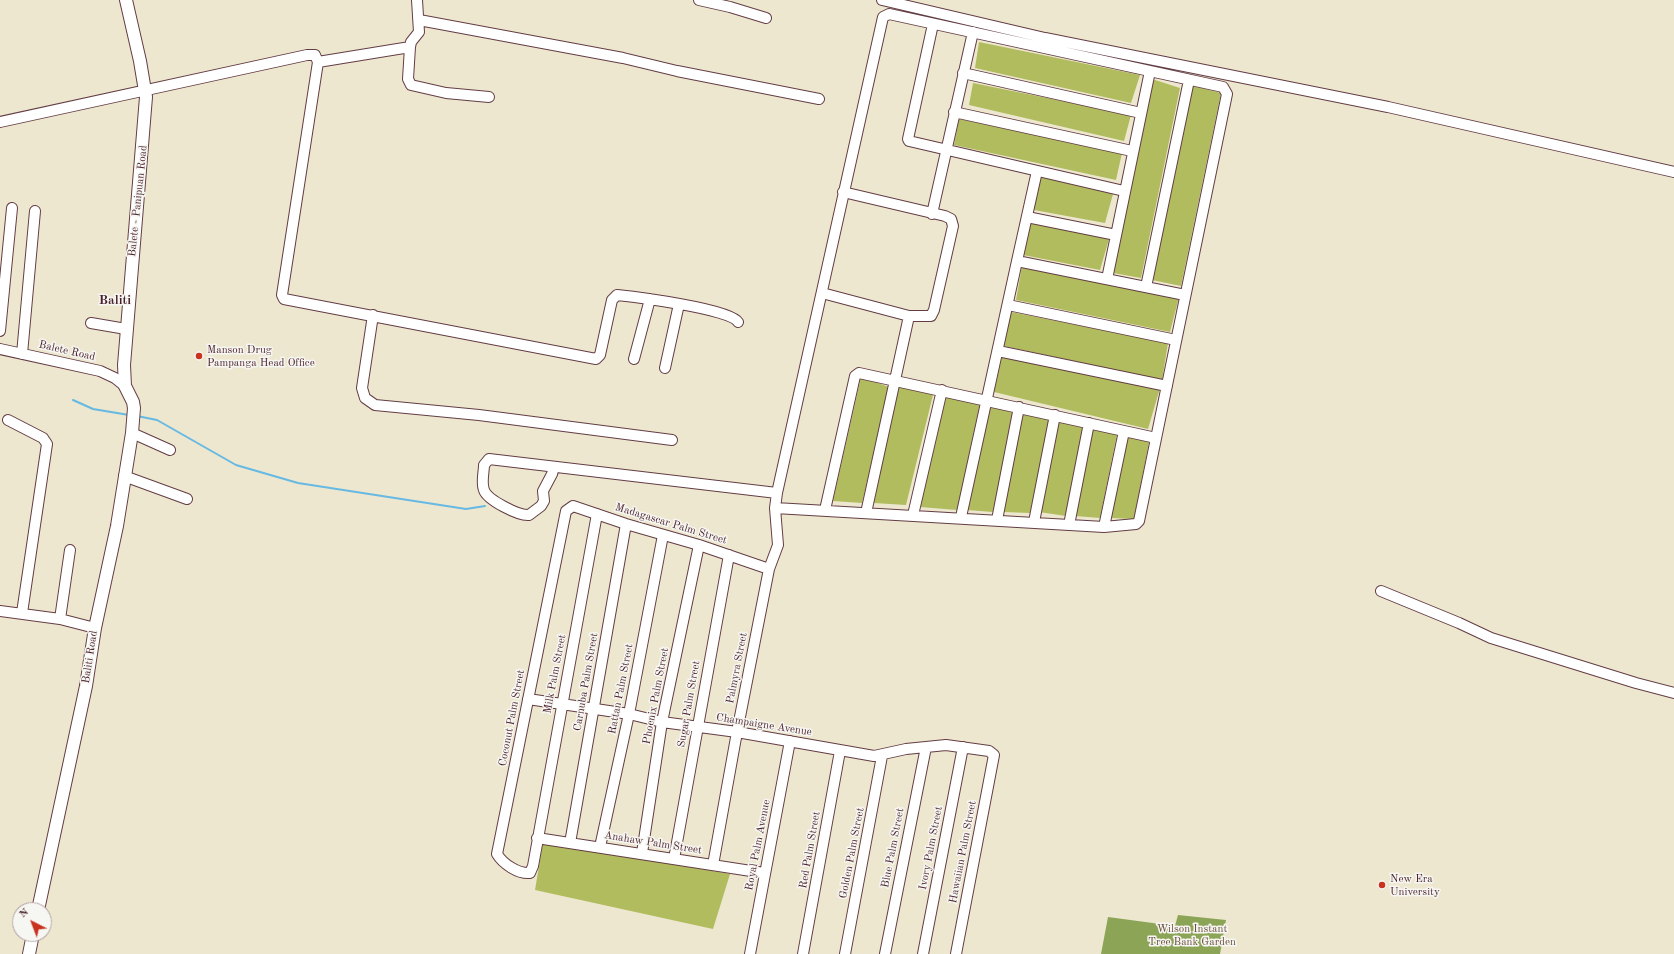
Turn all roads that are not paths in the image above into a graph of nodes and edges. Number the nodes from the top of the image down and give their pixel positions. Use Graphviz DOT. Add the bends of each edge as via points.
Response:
graph roads {
  1 [pos="126,0"];
  2 [pos="417,0"];
  3 [pos="699,0"];
  4 [pos="882,0"];
  5 [pos="730,3"];
  6 [pos="766,18"];
  7 [pos="419,20"];
  8 [pos="933,24"];
  9 [pos="973,32"];
  10 [pos="410,47"];
  11 [pos="318,62"];
  12 [pos="1150,71"];
  13 [pos="964,73"];
  14 [pos="1189,80"];
  15 [pos="146,90"];
  16 [pos="489,97"];
  17 [pos="819,99"];
  18 [pos="954,112"];
  19 [pos="1141,113"];
  20 [pos="0,122"];
  21 [pos="946,150"];
  22 [pos="1132,151"];
  23 [pos="1037,171"];
  24 [pos="1674,172"];
  25 [pos="1124,191"];
  26 [pos="843,192"];
  27 [pos="12,208"];
  28 [pos="35,211"];
  29 [pos="932,214"];
  30 [pos="1027,217"];
  31 [pos="1116,235"];
  32 [pos="1017,261"];
  33 [pos="1107,280"];
  34 [pos="1146,287"];
  35 [pos="822,293"];
  36 [pos="1185,294"];
  37 [pos="650,299"];
  38 [pos="679,304"];
  39 [pos="1008,305"];
  40 [pos="373,315"];
  41 [pos="909,316"];
  42 [pos="738,322"];
  43 [pos="91,323"];
  44 [pos="126,329"];
  45 [pos="0,331"];
  46 [pos="1176,340"];
  47 [pos="0,349"];
  48 [pos="998,351"];
  49 [pos="22,354"];
  50 [pos="634,359"];
  51 [pos="665,368"];
  52 [pos="894,380"];
  53 [pos="125,386"];
  54 [pos="1167,386"];
  55 [pos="942,390"];
  56 [pos="987,400"];
  57 [pos="133,405"];
  58 [pos="1019,407"];
  59 [pos="1055,415"];
  60 [pos="8,420"];
  61 [pos="1089,423"];
  62 [pos="133,428"];
  63 [pos="1124,431"];
  64 [pos="1156,438"];
  65 [pos="672,440"];
  66 [pos="170,450"];
  67 [pos="554,467"];
  68 [pos="124,476"];
  69 [pos="777,493"];
  70 [pos="187,498"];
  71 [pos="775,508"];
  72 [pos="825,510"];
  73 [pos="566,511"];
  74 [pos="866,513"];
  75 [pos="597,514"];
  76 [pos="913,515"];
  77 [pos="961,517"];
  78 [pos="997,520"];
  79 [pos="1034,522"];
  80 [pos="626,524"];
  81 [pos="1069,525"];
  82 [pos="1104,526"];
  83 [pos="663,535"];
  84 [pos="699,545"];
  85 [pos="70,550"];
  86 [pos="729,554"];
  87 [pos="769,570"];
  88 [pos="1381,591"];
  89 [pos="0,611"];
  90 [pos="22,614"];
  91 [pos="60,619"];
  92 [pos="95,628"];
  93 [pos="1674,693"];
  94 [pos="528,699"];
  95 [pos="561,703"];
  96 [pos="594,708"];
  97 [pos="629,714"];
  98 [pos="662,722"];
  99 [pos="697,726"];
  100 [pos="737,732"];
  101 [pos="790,741"];
  102 [pos="926,747"];
  103 [pos="963,747"];
  104 [pos="840,751"];
  105 [pos="994,755"];
  106 [pos="882,756"];
  107 [pos="537,838"];
  108 [pos="570,843"];
  109 [pos="600,847"];
  110 [pos="642,853"];
  111 [pos="674,858"];
  112 [pos="713,865"];
  113 [pos="764,873"];
  114 [pos="40,902"];
  115 [pos="31,942"];
  116 [pos="29,954"];
  117 [pos="750,954"];
  118 [pos="803,954"];
  119 [pos="845,954"];
  120 [pos="885,954"];
  121 [pos="923,954"];
  122 [pos="956,954"];
  1 -- 15 [label="main road, Balete - Panipuan Road"];
  2 -- 7 [label="street"];
  3 -- 5 [label="street"];
  4 -- 24 [label="street" via="1045,38 1388,107"];
  5 -- 6 [label="street"];
  7 -- 10 [label="street" via="419,32"];
  7 -- 17 [label="street" via="623,58"];
  8 -- 9 [label="street"];
  8 -- 21 [label="street" via="908,139 912,143"];
  8 -- 26 [label="street, Palmyra Street" via="890,14 883,17"];
  9 -- 12 [label="street"];
  9 -- 13 [label="street"];
  10 -- 11 [label="street"];
  10 -- 16 [label="street" via="409,83 446,93"];
  11 -- 15 [label="street" via="315,55 307,55"];
  11 -- 40 [label="street" via="282,297"];
  12 -- 14 [label="street"];
  12 -- 19 [label="street"];
  13 -- 18 [label="street"];
  13 -- 19 [label="street"];
  14 -- 34 [label="street"];
  14 -- 36 [label="street" via="1223,87 1227,94"];
  15 -- 20 [label="street"];
  15 -- 44 [label="main road, Balete - Panipuan Road" via="142,169"];
  18 -- 21 [label="street"];
  18 -- 22 [label="street"];
  19 -- 22 [label="street"];
  21 -- 23 [label="street"];
  21 -- 29 [label="street"];
  22 -- 25 [label="street"];
  23 -- 25 [label="street"];
  23 -- 30 [label="street"];
  25 -- 31 [label="street"];
  26 -- 29 [label="street"];
  26 -- 35 [label="street, Palmyra Street"];
  27 -- 45 [label="street"];
  28 -- 49 [label="street"];
  29 -- 41 [label="street" via="952,220 934,310 931,316"];
  30 -- 31 [label="street"];
  30 -- 32 [label="street"];
  31 -- 33 [label="street"];
  32 -- 33 [label="street"];
  32 -- 39 [label="street"];
  33 -- 34 [label="street"];
  34 -- 36 [label="street"];
  35 -- 41 [label="street"];
  35 -- 69 [label="street, Palmyra Street"];
  36 -- 46 [label="street"];
  37 -- 38 [label="street"];
  37 -- 40 [label="street" via="617,295 614,297 600,355 596,359"];
  37 -- 50 [label="street"];
  38 -- 42 [label="street" via="726,314"];
  38 -- 51 [label="street"];
  39 -- 46 [label="street"];
  39 -- 48 [label="street"];
  40 -- 65 [label="street" via="362,388 365,398 375,405 479,415"];
  41 -- 52 [label="street"];
  43 -- 44 [label="street"];
  44 -- 53 [label="main road, Balete - Panipuan Road"];
  46 -- 54 [label="street"];
  47 -- 49 [label="street, Balete Road"];
  48 -- 54 [label="street"];
  48 -- 56 [label="street"];
  49 -- 53 [label="street, Balete Road" via="100,371"];
  52 -- 55 [label="street"];
  52 -- 72 [label="street" via="859,372 855,376"];
  52 -- 74 [label="street"];
  53 -- 57 [label="main road, Balete - Panipuan Road"];
  54 -- 64 [label="street"];
  55 -- 56 [label="street"];
  55 -- 76 [label="street"];
  56 -- 58 [label="street"];
  56 -- 77 [label="street"];
  57 -- 62 [label="main road, Baliti Road"];
  58 -- 59 [label="street"];
  58 -- 78 [label="street"];
  59 -- 61 [label="street"];
  59 -- 79 [label="street"];
  60 -- 90 [label="street" via="43,438 46,444"];
  61 -- 63 [label="street"];
  61 -- 81 [label="street"];
  62 -- 66 [label="street"];
  62 -- 68 [label="main road, Baliti Road"];
  63 -- 64 [label="street"];
  63 -- 82 [label="street"];
  64 -- 82 [label="street" via="1139,521 1133,526"];
  67 -- 67 [label="street" via="490,459 484,465 483,489 500,504 519,514 529,515 544,501 543,491"];
  67 -- 69 [label="street"];
  68 -- 70 [label="street"];
  68 -- 92 [label="main road, Baliti Road" via="117,526"];
  69 -- 71 [label="street, Palmyra Street"];
  71 -- 72 [label="street"];
  71 -- 87 [label="street, Palmyra Street" via="778,545"];
  72 -- 74 [label="street"];
  73 -- 75 [label="street, Madagascar Palm Street" via="574,506"];
  73 -- 94 [label="street, Coconut Palm Street"];
  74 -- 76 [label="street"];
  75 -- 80 [label="street, Madagascar Palm Street"];
  75 -- 95 [label="street, Milk Palm Street"];
  76 -- 77 [label="street"];
  77 -- 78 [label="street"];
  78 -- 79 [label="street"];
  79 -- 81 [label="street"];
  80 -- 83 [label="street, Madagascar Palm Street"];
  80 -- 96 [label="street, Carnuba Palm Street"];
  81 -- 82 [label="street"];
  83 -- 84 [label="street, Madagascar Palm Street"];
  83 -- 97 [label="street, Rattan Palm Street"];
  84 -- 86 [label="street, Madagascar Palm Street"];
  84 -- 98 [label="street, Phoenix Palm Street"];
  85 -- 91 [label="street"];
  86 -- 87 [label="street, Madagascar Palm Street"];
  86 -- 99 [label="street, Sugar Palm Street"];
  87 -- 100 [label="street, Palmyra Street"];
  88 -- 93 [label="street" via="1491,638"];
  89 -- 90 [label="street"];
  90 -- 91 [label="street"];
  91 -- 92 [label="street"];
  92 -- 114 [label="main road, Baliti Road" via="86,686"];
  94 -- 95 [label="street, Champaigne Avenue"];
  94 -- 107 [label="street, Coconut Palm Street" via="498,854 501,862 524,874 530,873"];
  95 -- 96 [label="street, Champaigne Avenue"];
  95 -- 107 [label="street, Milk Palm Street"];
  96 -- 97 [label="street, Champaigne Avenue"];
  96 -- 108 [label="street, Carnuba Palm Street"];
  97 -- 98 [label="street, Champaigne Avenue"];
  97 -- 109 [label="street, Rattan Palm Street"];
  98 -- 99 [label="street, Champaigne Avenue"];
  98 -- 110 [label="street, Phoenix Palm Street"];
  99 -- 100 [label="street, Champaigne Avenue"];
  99 -- 111 [label="street, Sugar Palm Street"];
  100 -- 101 [label="street, Champaigne Avenue"];
  100 -- 112 [label="street, Palmyra Street"];
  101 -- 104 [label="street, Champaigne Avenue"];
  101 -- 113 [label="street, Royal Palm Avenue"];
  102 -- 103 [label="street, Champaigne Avenue"];
  102 -- 106 [label="street, Champaigne Avenue" via="906,749"];
  102 -- 120 [label="street, Blue Palm Street"];
  103 -- 105 [label="street, Champaigne Avenue" via="990,751"];
  103 -- 121 [label="street, Ivory Palm Street"];
  104 -- 106 [label="street, Champaigne Avenue"];
  104 -- 118 [label="street, Red Palm Street"];
  105 -- 122 [label="street, Hawaiian Palm Street"];
  106 -- 119 [label="street, Golden Palm Street"];
  107 -- 108 [label="street, Anahaw Palm Street"];
  108 -- 109 [label="street, Anahaw Palm Street"];
  109 -- 110 [label="street, Anahaw Palm Street"];
  110 -- 111 [label="street, Anahaw Palm Street"];
  111 -- 112 [label="street, Anahaw Palm Street"];
  112 -- 113 [label="street, Anahaw Palm Street"];
  113 -- 117 [label="street, Royal Palm Avenue"];
  115 -- 116 [label="main road"];
}
